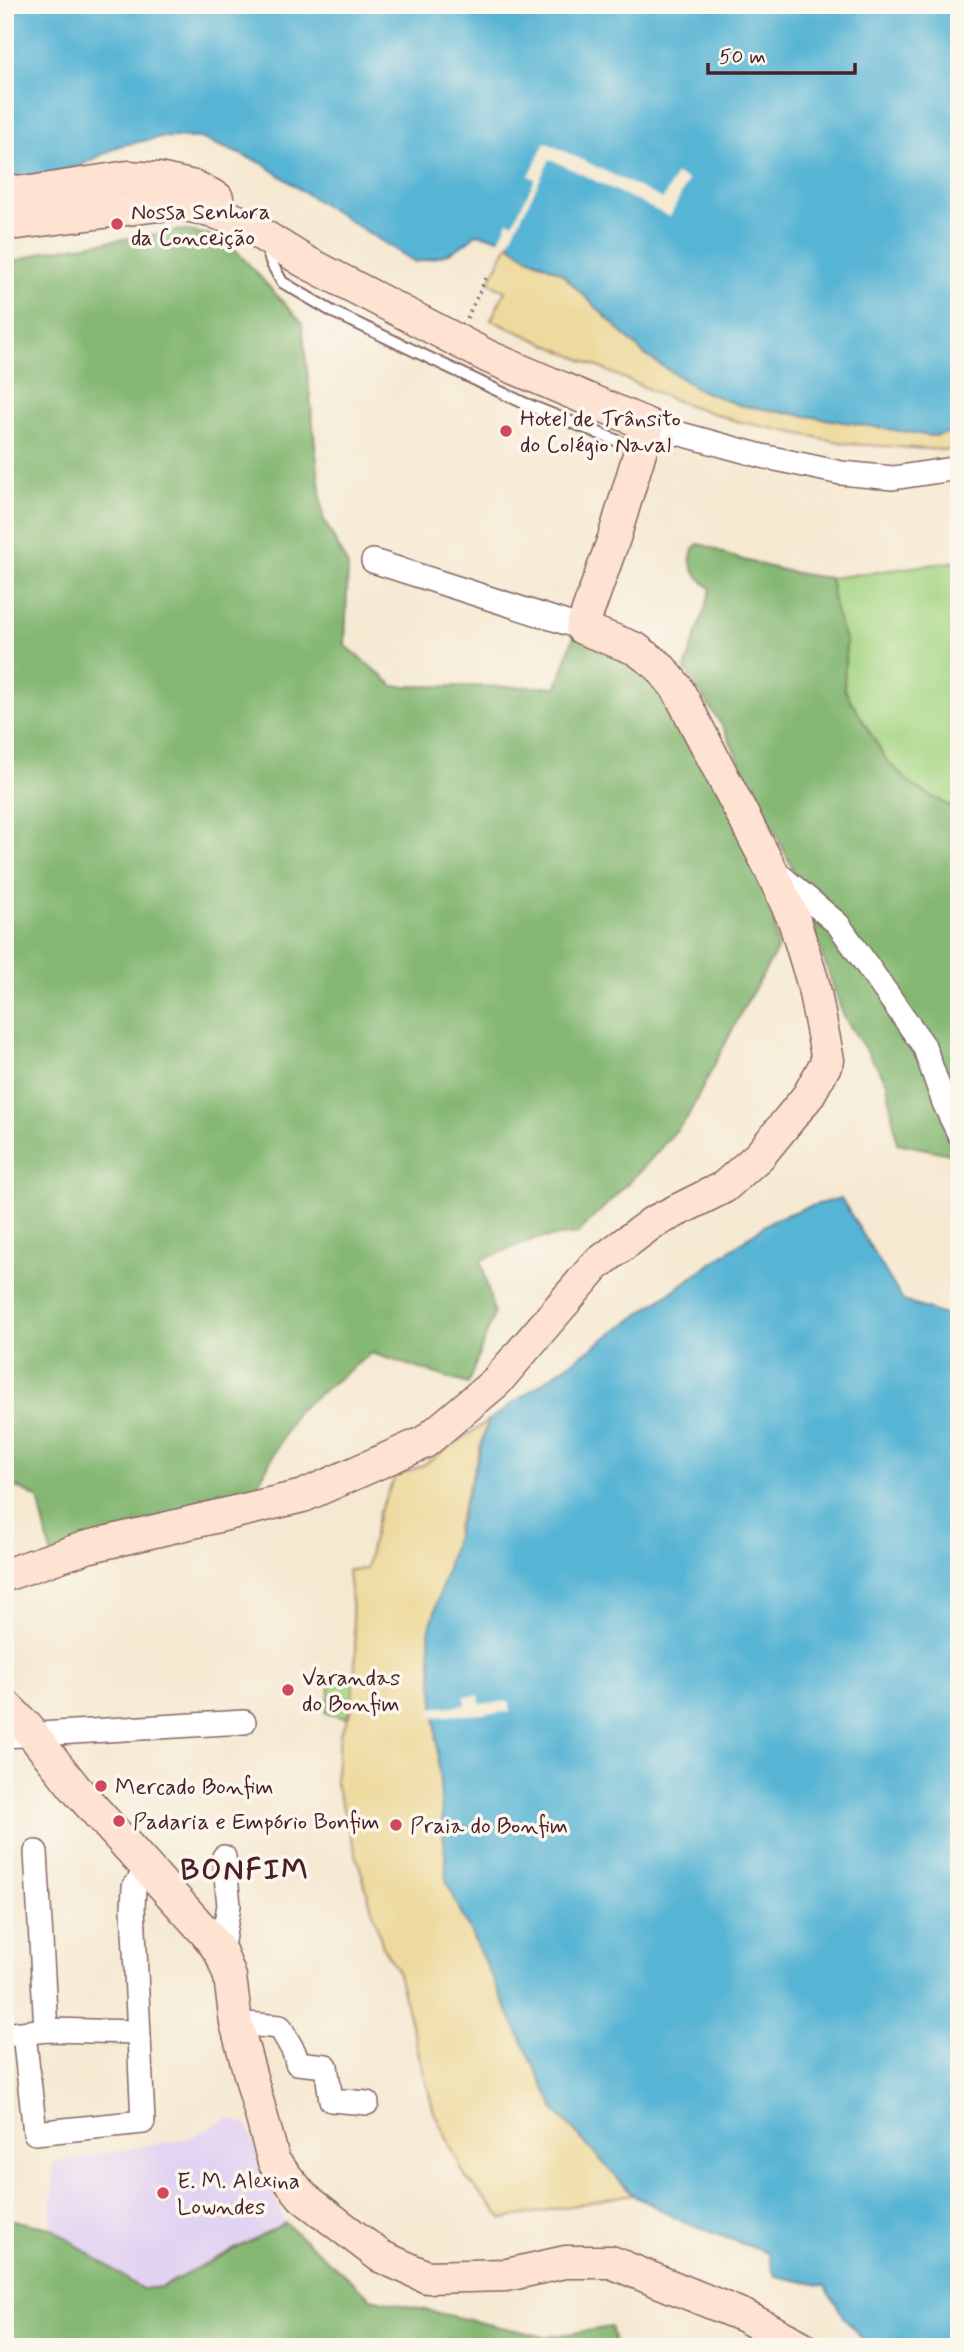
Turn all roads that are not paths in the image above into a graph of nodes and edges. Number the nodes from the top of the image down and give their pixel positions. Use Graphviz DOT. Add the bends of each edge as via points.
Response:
graph roads {
  1 [pos="5,191"];
  2 [pos="12,227"];
  3 [pos="253,229"];
  4 [pos="645,437"];
  5 [pos="959,468"];
  6 [pos="373,561"];
  7 [pos="582,628"];
  8 [pos="771,868"];
  9 [pos="959,1134"];
  10 [pos="5,1575"];
  11 [pos="5,1705"];
  12 [pos="244,1722"];
  13 [pos="18,1736"];
  14 [pos="36,1852"];
  15 [pos="224,1857"];
  16 [pos="148,1868"];
  17 [pos="221,1952"];
  18 [pos="236,2023"];
  19 [pos="138,2032"];
  20 [pos="25,2033"];
  21 [pos="367,2102"];
  22 [pos="802,2347"];
  1 -- 3 [label="main road" via="32,192 128,177 159,179 215,196"];
  2 -- 3 [label="main road" via="186,205"];
  3 -- 4 [label="main road" via="304,261"];
  3 -- 4 [label="lane" via="282,282 333,312 515,399"];
  4 -- 5 [label="street" via="841,473 893,478"];
  4 -- 7 [label="main road"];
  6 -- 7 [label="street"];
  7 -- 8 [label="main road" via="636,649 659,666 677,688"];
  8 -- 9 [label="street" via="838,924 924,1046"];
  8 -- 10 [label="main road" via="794,919 813,983 828,1060 808,1097 760,1155 724,1187 652,1223 596,1265 496,1382 425,1443 303,1496 87,1547"];
  11 -- 13 [label="main road"];
  12 -- 13 [label="street"];
  13 -- 16 [label="main road" via="75,1788"];
  14 -- 20 [label="street"];
  15 -- 17 [label="street" via="229,1905"];
  16 -- 17 [label="main road"];
  16 -- 19 [label="street" via="134,1887"];
  17 -- 18 [label="main road" via="230,1977"];
  18 -- 21 [label="street" via="280,2027 297,2063 326,2066 331,2100"];
  18 -- 22 [label="main road" via="274,2162 303,2197 380,2256 427,2277 507,2274 565,2262 611,2262 744,2316"];
  19 -- 20 [label="street"];
  19 -- 20 [label="street" via="143,2122 35,2133"];
}
